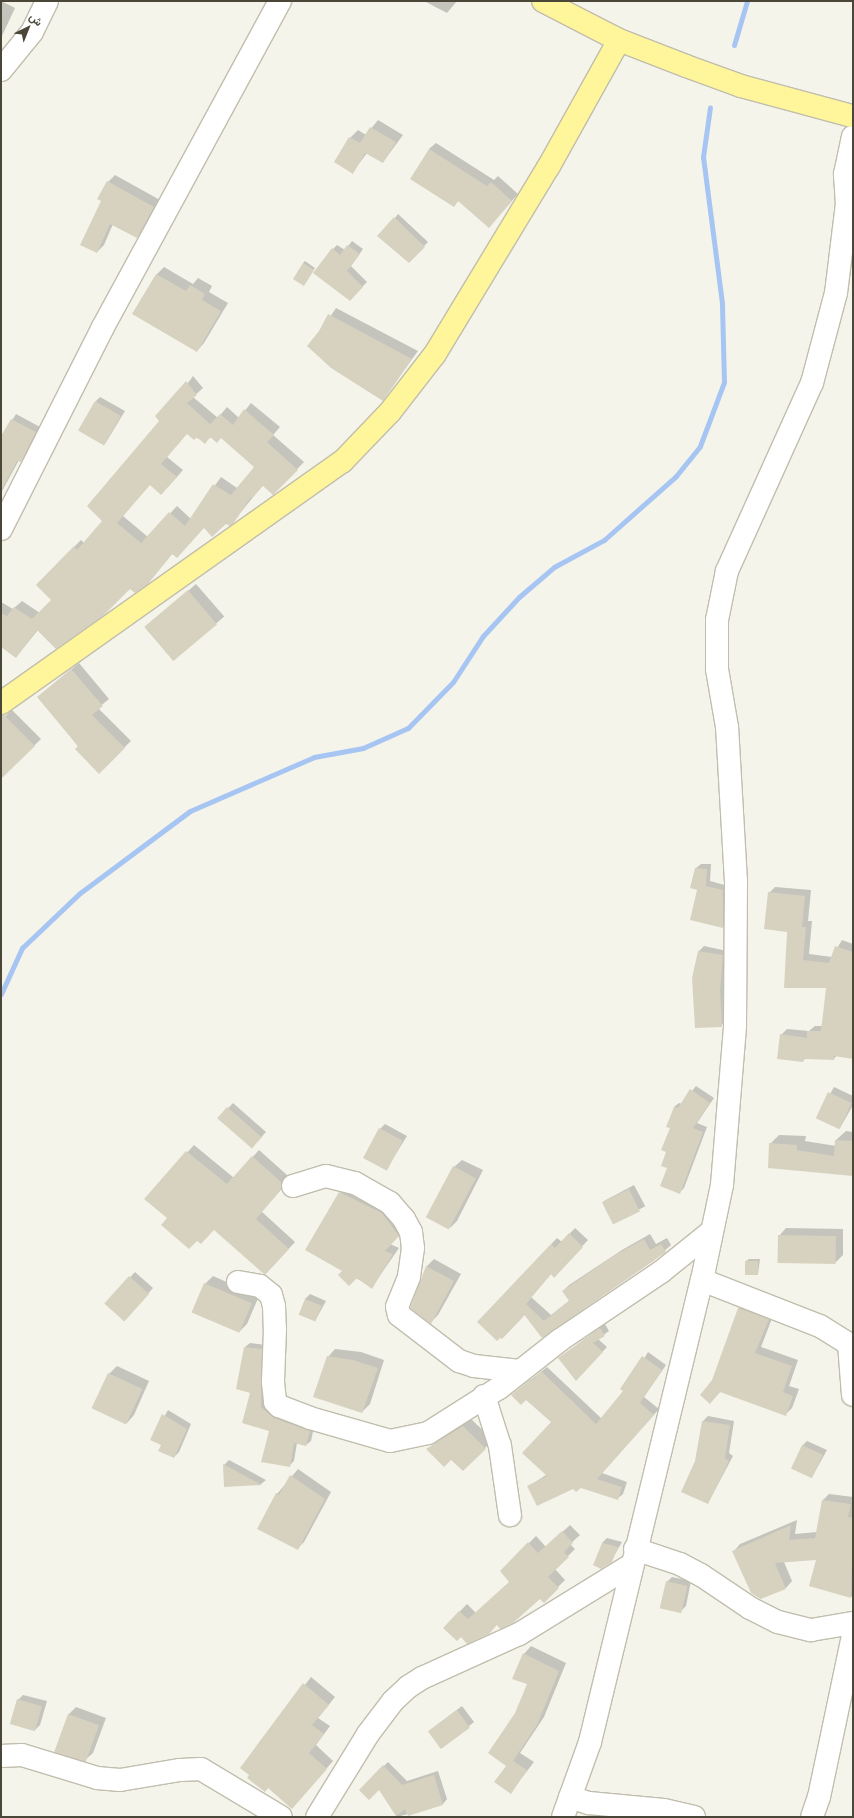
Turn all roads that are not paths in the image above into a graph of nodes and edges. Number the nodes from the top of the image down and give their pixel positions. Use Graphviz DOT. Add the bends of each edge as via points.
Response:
graph roads {
  1 [pos="47,1"];
  2 [pos="280,1"];
  3 [pos="543,1"];
  4 [pos="619,40"];
  5 [pos="1,70"];
  6 [pos="853,124"];
  7 [pos="850,199"];
  8 [pos="1,529"];
  9 [pos="1,703"];
  10 [pos="293,1186"];
  11 [pos="712,1231"];
  12 [pos="702,1280"];
  13 [pos="238,1282"];
  14 [pos="851,1344"];
  15 [pos="520,1371"];
  16 [pos="853,1395"];
  17 [pos="484,1396"];
  18 [pos="510,1514"];
  19 [pos="633,1557"];
  20 [pos="853,1623"];
  21 [pos="853,1636"];
  22 [pos="1,1756"];
  23 [pos="567,1807"];
  24 [pos="281,1817"];
  25 [pos="318,1817"];
  26 [pos="694,1817"];
  27 [pos="812,1817"];
  1 -- 5 [label="street" via="32,32"];
  2 -- 8 [label="street" via="103,327"];
  3 -- 4 [label="main road"];
  4 -- 6 [label="main road" via="741,86"];
  4 -- 9 [label="main road" via="549,166 435,354 390,412 342,462 68,652"];
  6 -- 7 [label="street" via="844,174"];
  7 -- 11 [label="street" via="836,293 812,383 727,571 717,620 717,669 727,727 736,898 735,1026 722,1185"];
  10 -- 15 [label="street" via="326,1176 355,1183 390,1203 411,1232 413,1248 409,1277 397,1307 399,1315 459,1361 474,1366"];
  11 -- 12 [label="street"];
  11 -- 15 [label="street" via="661,1272 560,1340"];
  12 -- 14 [label="street" via="820,1326"];
  12 -- 19 [label="street"];
  13 -- 17 [label="street" via="260,1286 271,1295 274,1306 274,1396 276,1402 286,1410 390,1440 428,1433"];
  14 -- 16 [label="street"];
  15 -- 17 [label="street"];
  17 -- 18 [label="street" via="500,1446"];
  19 -- 20 [label="street" via="696,1572 750,1608 778,1622 811,1630"];
  19 -- 23 [label="street" via="590,1742"];
  19 -- 25 [label="street" via="519,1634 422,1678 408,1688 393,1701 368,1734"];
  21 -- 27 [label="street"];
  22 -- 24 [label="street" via="22,1755 97,1778 120,1780 201,1769"];
  23 -- 26 [label="street" via="589,1803 664,1810"];
}
